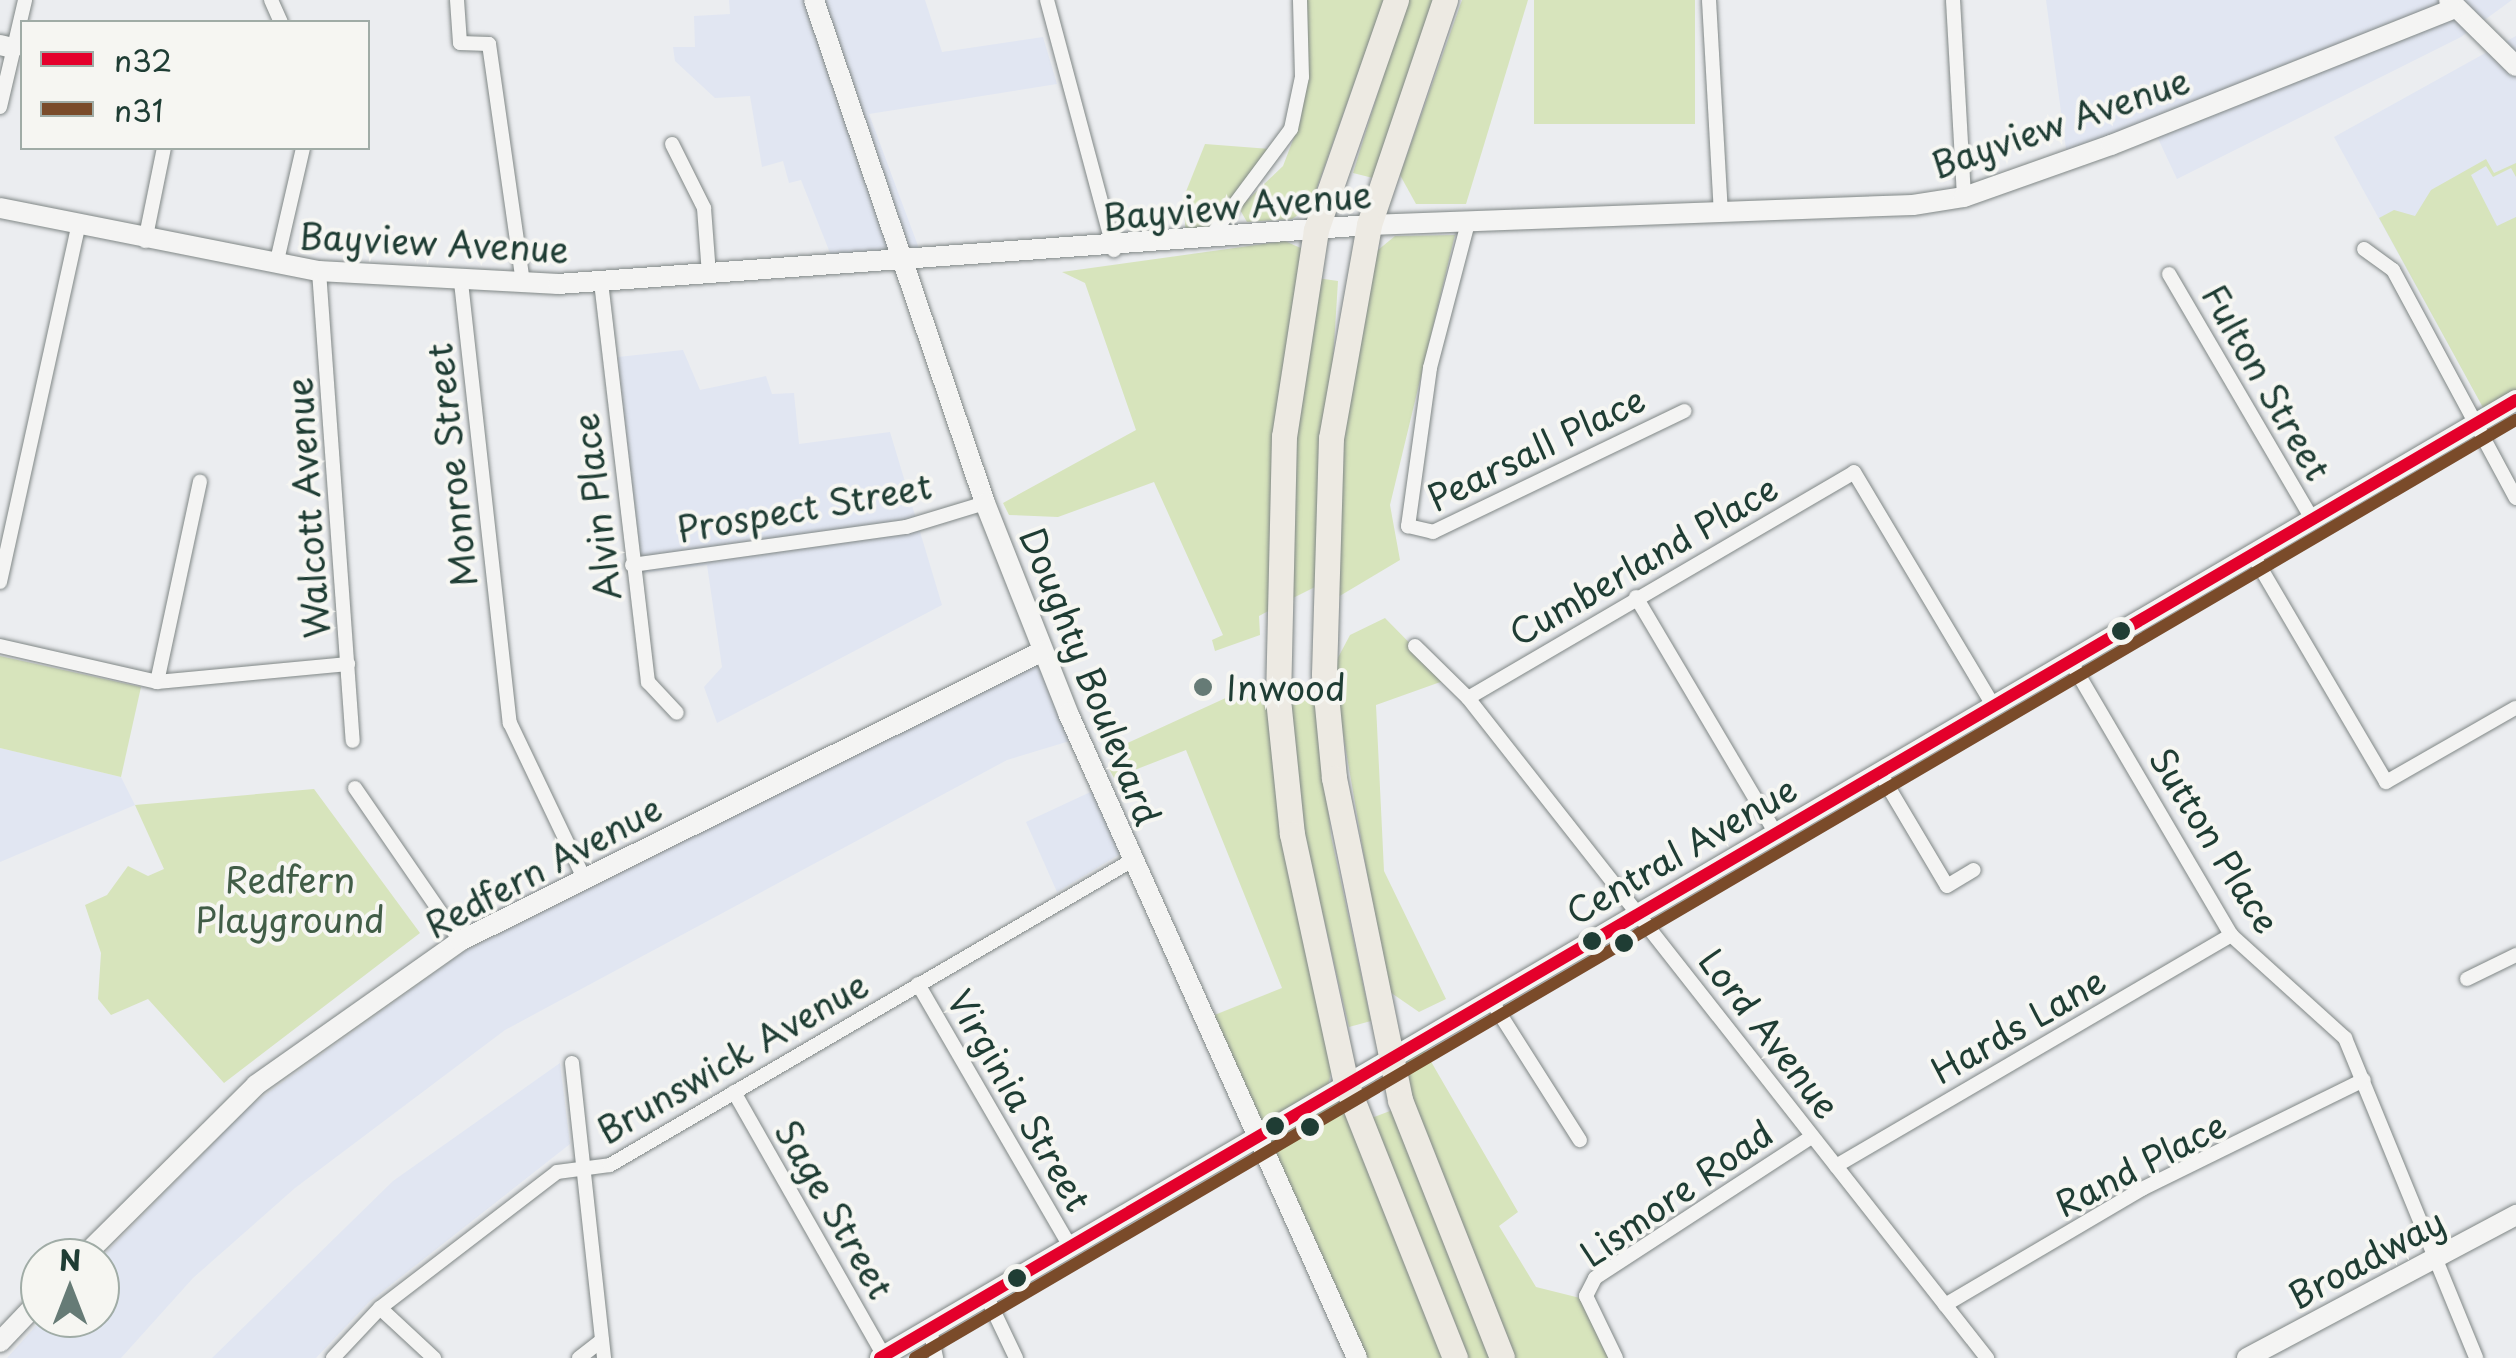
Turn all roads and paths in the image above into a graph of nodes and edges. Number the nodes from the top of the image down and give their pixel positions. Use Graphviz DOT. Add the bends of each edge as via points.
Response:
graph roads {
  1 [pos="25,0"];
  2 [pos="457,0"];
  3 [pos="814,0"];
  4 [pos="1046,0"];
  5 [pos="1300,0"];
  6 [pos="1396,0"];
  7 [pos="1445,0"];
  8 [pos="1709,0"];
  9 [pos="1953,0"];
  10 [pos="2451,5"];
  11 [pos="7,46"];
  12 [pos="2516,66"];
  13 [pos="0,107"];
  14 [pos="672,144"];
  15 [pos="164,150"];
  16 [pos="303,150"];
  17 [pos="1964,197"];
  18 [pos="0,208"];
  19 [pos="1721,212"];
  20 [pos="1469,219"];
  21 [pos="1369,225"];
  22 [pos="78,226"];
  23 [pos="1316,230"];
  24 [pos="1209,239"];
  25 [pos="144,241"];
  26 [pos="2364,249"];
  27 [pos="1114,250"];
  28 [pos="276,265"];
  29 [pos="906,265"];
  30 [pos="319,271"];
  31 [pos="2169,274"];
  32 [pos="709,275"];
  33 [pos="461,282"];
  34 [pos="601,282"];
  35 [pos="523,284"];
  36 [pos="2516,400"];
  37 [pos="1684,410"];
  38 [pos="2480,420"];
  39 [pos="200,482"];
  40 [pos="2516,498"];
  41 [pos="985,503"];
  42 [pos="2312,520"];
  43 [pos="2254,555"];
  44 [pos="632,565"];
  45 [pos="0,582"];
  46 [pos="1636,598"];
  47 [pos="0,646"];
  48 [pos="1415,646"];
  49 [pos="1044,651"];
  50 [pos="2071,662"];
  51 [pos="348,664"];
  52 [pos="157,682"];
  53 [pos="1468,698"];
  54 [pos="1994,707"];
  55 [pos="2515,708"];
  56 [pos="677,713"];
  57 [pos="353,741"];
  58 [pos="1880,774"];
  59 [pos="354,788"];
  60 [pos="1774,832"];
  61 [pos="1131,861"];
  62 [pos="1974,870"];
  63 [pos="584,878"];
  64 [pos="1638,912"];
  65 [pos="2231,935"];
  66 [pos="460,941"];
  67 [pos="2516,955"];
  68 [pos="2467,980"];
  69 [pos="918,984"];
  70 [pos="1491,1000"];
  71 [pos="1392,1057"];
  72 [pos="572,1062"];
  73 [pos="2364,1080"];
  74 [pos="1346,1084"];
  75 [pos="734,1092"];
  76 [pos="1810,1136"];
  77 [pos="1254,1140"];
  78 [pos="1580,1140"];
  79 [pos="1836,1166"];
  80 [pos="583,1168"];
  81 [pos="2516,1215"];
  82 [pos="102,1238"];
  83 [pos="1070,1246"];
  84 [pos="2435,1258"];
  85 [pos="986,1295"];
  86 [pos="1945,1305"];
  87 [pos="380,1308"];
  88 [pos="20,1321"];
  89 [pos="930,1328"];
  90 [pos="602,1340"];
  91 [pos="0,1342"];
  92 [pos="882,1357"];
  93 [pos="333,1358"];
  94 [pos="434,1358"];
  95 [pos="579,1358"];
  96 [pos="604,1358"];
  97 [pos="936,1358"];
  98 [pos="1016,1358"];
  99 [pos="1357,1358"];
  100 [pos="1455,1358"];
  101 [pos="1502,1358"];
  102 [pos="1616,1358"];
  103 [pos="1987,1358"];
  104 [pos="2247,1358"];
  105 [pos="2476,1358"];
  1 -- 11 [label="street"];
  2 -- 35 [label="street" via="460,43 489,44"];
  3 -- 29 [label="street, Doughty Boulevard"];
  4 -- 27 [label="street"];
  5 -- 24 [label="street" via="1302,77 1291,129"];
  6 -- 23 [label="highway"];
  7 -- 21 [label="highway"];
  8 -- 19 [label="street"];
  9 -- 17 [label="street"];
  10 -- 12 [label="street"];
  10 -- 17 [label="street, Bayview Avenue"];
  11 -- 13 [label="street"];
  14 -- 32 [label="street" via="704,208"];
  15 -- 25 [label="street"];
  16 -- 28 [label="street"];
  17 -- 19 [label="street, Bayview Avenue"];
  18 -- 22 [label="street, Bayview Avenue"];
  19 -- 20 [label="street, Bayview Avenue"];
  20 -- 21 [label="street, Bayview Avenue"];
  20 -- 37 [label="street, Pearsall Place" via="1403,513 1414,532 1433,532"];
  21 -- 23 [label="street, Bayview Avenue"];
  21 -- 71 [label="highway" via="1331,438 1324,674 1334,778"];
  22 -- 25 [label="street, Bayview Avenue"];
  22 -- 45 [label="street"];
  23 -- 24 [label="street, Bayview Avenue"];
  23 -- 74 [label="highway" via="1284,436 1278,700 1292,834"];
  24 -- 27 [label="street, Bayview Avenue"];
  25 -- 28 [label="street, Bayview Avenue"];
  26 -- 38 [label="street" via="2393,270"];
  27 -- 29 [label="street, Bayview Avenue"];
  28 -- 30 [label="street, Bayview Avenue"];
  29 -- 32 [label="street, Bayview Avenue"];
  29 -- 41 [label="street, Doughty Boulevard"];
  30 -- 33 [label="street, Bayview Avenue"];
  30 -- 51 [label="street, Walcott Avenue"];
  31 -- 42 [label="street, Fulton Street"];
  32 -- 34 [label="street, Bayview Avenue"];
  33 -- 35 [label="street, Bayview Avenue"];
  33 -- 63 [label="street, Monroe Street" via="516,745"];
  34 -- 35 [label="street, Bayview Avenue"];
  34 -- 44 [label="street, Alvin Place"];
  36 -- 38 [label="street, Central Avenue"];
  38 -- 40 [label="street"];
  38 -- 42 [label="street, Central Avenue"];
  39 -- 52 [label="street"];
  41 -- 44 [label="street, Prospect Street" via="906,527"];
  41 -- 49 [label="street, Doughty Boulevard"];
  42 -- 43 [label="street, Central Avenue"];
  43 -- 50 [label="street, Central Avenue"];
  43 -- 55 [label="street" via="2386,782"];
  44 -- 56 [label="street, Alvin Place" via="649,686"];
  46 -- 53 [label="street, Cumberland Place"];
  46 -- 54 [label="street, Cumberland Place" via="1849,475"];
  46 -- 60 [label="street"];
  47 -- 52 [label="street"];
  48 -- 53 [label="street, Lord Avenue"];
  49 -- 61 [label="street, Doughty Boulevard"];
  49 -- 63 [label="street, Redfern Avenue"];
  50 -- 54 [label="street, Central Avenue"];
  50 -- 65 [label="street, Sutton Place"];
  51 -- 52 [label="street"];
  51 -- 57 [label="street, Walcott Avenue"];
  53 -- 64 [label="street, Lord Avenue"];
  54 -- 58 [label="street, Central Avenue"];
  58 -- 60 [label="street, Central Avenue"];
  58 -- 62 [label="street" via="1947,886"];
  59 -- 66 [label="street"];
  60 -- 64 [label="street, Central Avenue"];
  61 -- 69 [label="street, Brunswick Avenue"];
  61 -- 77 [label="street, Doughty Boulevard"];
  63 -- 66 [label="street, Redfern Avenue"];
  64 -- 70 [label="street, Central Avenue"];
  64 -- 76 [label="street, Lord Avenue"];
  65 -- 73 [label="street, Sutton Place" via="2335,1025"];
  65 -- 79 [label="street, Hards Lane"];
  66 -- 82 [label="street, Redfern Avenue" via="256,1085"];
  67 -- 68 [label="street"];
  69 -- 75 [label="street, Brunswick Avenue"];
  69 -- 83 [label="street, Virginia Street"];
  70 -- 71 [label="street, Central Avenue"];
  70 -- 78 [label="street"];
  71 -- 74 [label="street, Central Avenue"];
  71 -- 101 [label="highway"];
  72 -- 80 [label="street"];
  73 -- 84 [label="street, Sutton Place"];
  73 -- 86 [label="street, Rand Place" via="2142,1189"];
  74 -- 77 [label="street, Central Avenue"];
  74 -- 100 [label="highway"];
  75 -- 80 [label="street, Brunswick Avenue" via="610,1165"];
  75 -- 92 [label="street, Sage Street"];
  76 -- 79 [label="street, Lord Avenue"];
  76 -- 102 [label="street, Lismore Road" via="1595,1278 1586,1296"];
  77 -- 83 [label="street, Central Avenue"];
  77 -- 99 [label="street, Doughty Boulevard"];
  79 -- 86 [label="street, Lord Avenue"];
  80 -- 87 [label="street, Brunswick Avenue" via="556,1172"];
  80 -- 90 [label="street"];
  81 -- 84 [label="street, Broadway"];
  83 -- 85 [label="street, Central Avenue"];
  84 -- 104 [label="street, Broadway"];
  84 -- 105 [label="street, Sutton Place"];
  85 -- 89 [label="street, Central Avenue"];
  85 -- 98 [label="street"];
  86 -- 103 [label="street, Lord Avenue"];
  87 -- 93 [label="street, Brunswick Avenue"];
  87 -- 94 [label="street"];
  88 -- 91 [label="street"];
  89 -- 92 [label="street, Central Avenue"];
  89 -- 97 [label="street, Sage Street"];
  90 -- 95 [label="street"];
  90 -- 96 [label="street"];
}
